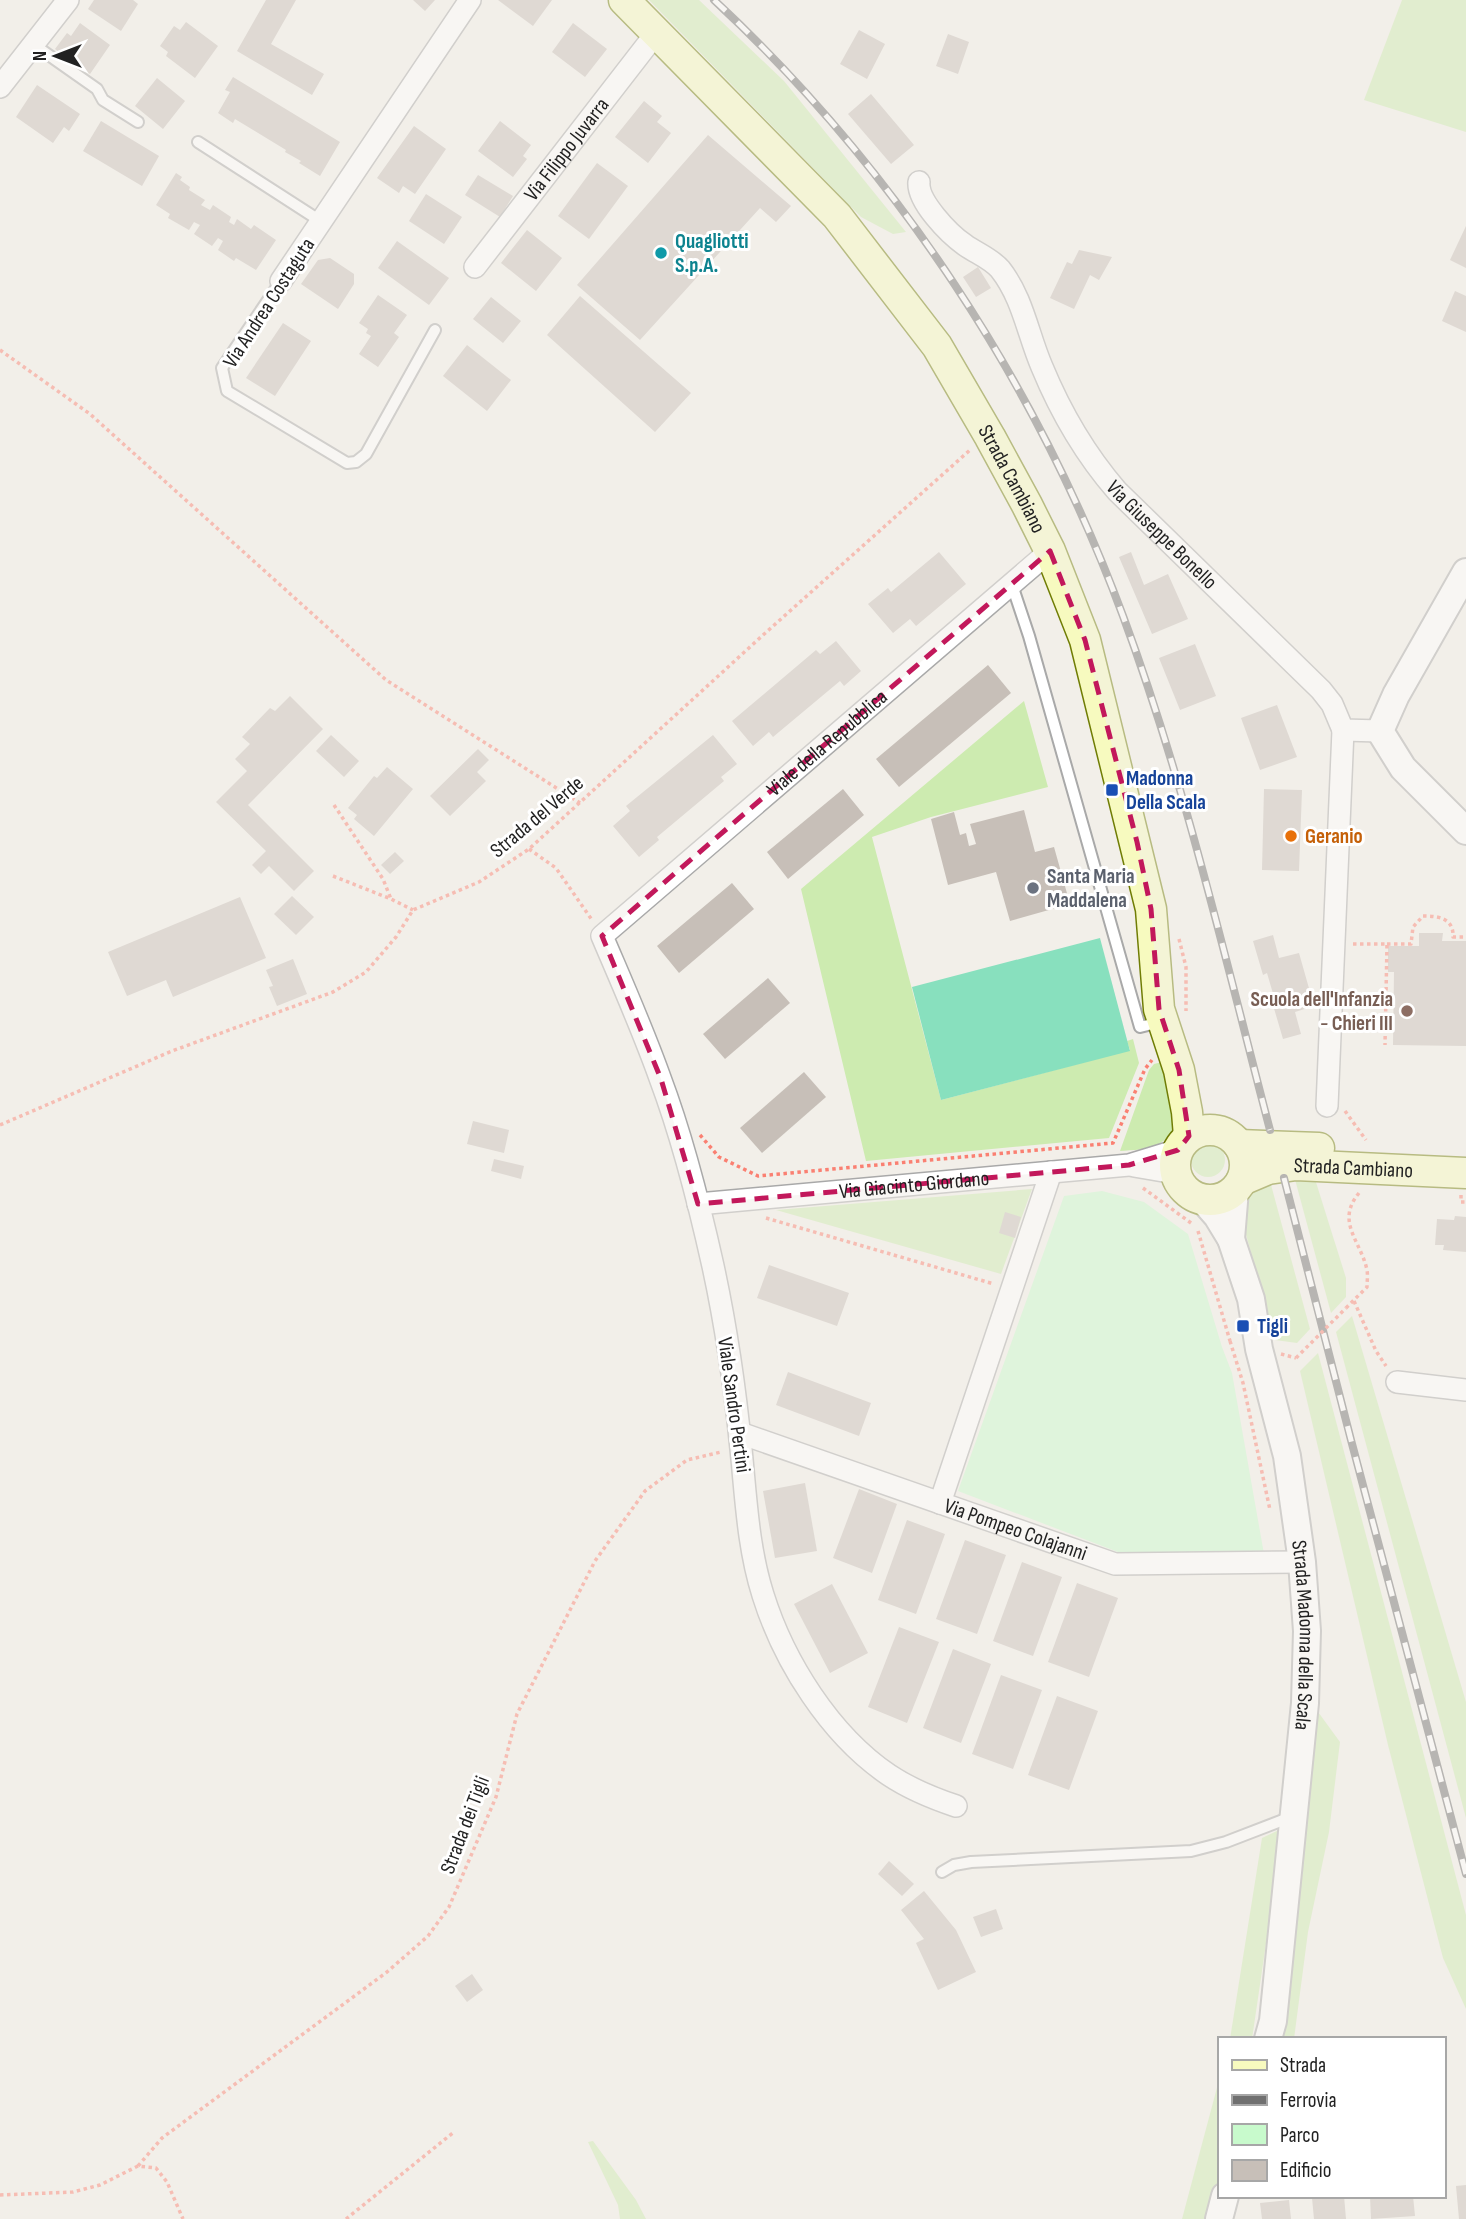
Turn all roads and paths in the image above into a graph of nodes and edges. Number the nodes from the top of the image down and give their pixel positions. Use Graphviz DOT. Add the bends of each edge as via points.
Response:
graph roads {
  1 [pos="68,0"];
  2 [pos="470,0"];
  3 [pos="624,0"];
  4 [pos="657,32"];
  5 [pos="33,44"];
  6 [pos="0,87"];
  7 [pos="138,122"];
  8 [pos="198,142"];
  9 [pos="919,182"];
  10 [pos="322,222"];
  11 [pos="475,267"];
  12 [pos="281,281"];
  13 [pos="435,330"];
  14 [pos="0,350"];
  15 [pos="990,437"];
  16 [pos="1050,551"];
  17 [pos="1466,572"];
  18 [pos="1012,585"];
  19 [pos="1343,730"];
  20 [pos="1380,731"];
  21 [pos="580,803"];
  22 [pos="334,805"];
  23 [pos="1466,831"];
  24 [pos="530,849"];
  25 [pos="333,876"];
  26 [pos="391,899"];
  27 [pos="413,910"];
  28 [pos="602,936"];
  29 [pos="1466,937"];
  30 [pos="1344,944"];
  31 [pos="1387,944"];
  32 [pos="1163,1021"];
  33 [pos="1385,1045"];
  34 [pos="1170,1060"];
  35 [pos="1335,1103"];
  36 [pos="696,1123"];
  37 [pos="0,1125"];
  38 [pos="1366,1140"];
  39 [pos="1199,1147"];
  40 [pos="1466,1154"];
  41 [pos="1051,1172"];
  42 [pos="1466,1173"];
  43 [pos="1130,1175"];
  44 [pos="758,1176"];
  45 [pos="1239,1185"];
  46 [pos="1363,1189"];
  47 [pos="761,1199"];
  48 [pos="1203,1200"];
  49 [pos="698,1204"];
  50 [pos="1231,1239"];
  51 [pos="1012,1289"];
  52 [pos="1354,1300"];
  53 [pos="1230,1342"];
  54 [pos="1259,1349"];
  55 [pos="1296,1358"];
  56 [pos="1397,1382"];
  57 [pos="1466,1390"];
  58 [pos="740,1440"];
  59 [pos="940,1503"];
  60 [pos="1270,1510"];
  61 [pos="1302,1562"];
  62 [pos="956,1806"];
  63 [pos="1295,1815"];
  64 [pos="942,1872"];
  65 [pos="1268,2037"];
  66 [pos="454,2132"];
  67 [pos="138,2166"];
  68 [pos="0,2195"];
  69 [pos="1225,2198"];
  70 [pos="183,2219"];
  71 [pos="346,2219"];
  72 [pos="1219,2219"];
  1 -- 5 [label="street"];
  2 -- 10 [label="street, Via Andrea Costaguta"];
  3 -- 4 [label="main road, Strada Cambiano"];
  4 -- 11 [label="street, Via Filippo Juvarra"];
  4 -- 15 [label="main road, Strada Cambiano" via="837,216 937,346"];
  5 -- 6 [label="street"];
  5 -- 7 [label="lane"];
  8 -- 10 [label="lane"];
  9 -- 19 [label="street, Via Giuseppe Bonello" via="921,196 956,238 988,258 1007,280 1074,434 1100,471 1321,690"];
  10 -- 12 [label="street, Via Andrea Costaguta"];
  12 -- 13 [label="lane, Via Andrea Costaguta" via="222,368 227,391 347,463 366,454"];
  14 -- 21 [label="path" via="90,414 386,680"];
  15 -- 16 [label="main road, Strada Cambiano"];
  15 -- 21 [label="path, Strada del Verde" via="965,453"];
  16 -- 18 [label="street, Viale della Repubblica"];
  16 -- 32 [label="main road, Strada Cambiano" via="1085,640 1137,842 1152,909"];
  17 -- 20 [label="street"];
  18 -- 28 [label="street, Viale della Repubblica"];
  18 -- 32 [label="lane" via="1140,1027"];
  19 -- 20 [label="street"];
  19 -- 35 [label="street"];
  20 -- 23 [label="street" via="1402,768"];
  21 -- 24 [label="path, Strada del Verde"];
  22 -- 26 [label="path" via="383,879"];
  24 -- 27 [label="path, Strada del Verde" via="479,883"];
  24 -- 28 [label="path" via="556,868"];
  25 -- 26 [label="path"];
  26 -- 27 [label="path"];
  27 -- 37 [label="path" via="366,972 333,992 172,1051"];
  28 -- 49 [label="street, Viale Sandro Pertini" via="661,1079"];
  29 -- 31 [label="path" via="1453,937 1448,921 1423,916 1413,927 1411,944"];
  30 -- 31 [label="path"];
  31 -- 33 [label="path"];
  32 -- 34 [label="main road, Strada Cambiano"];
  34 -- 39 [label="main road, Strada Cambiano"];
  34 -- 44 [label="path" via="1145,1069 1113,1143"];
  35 -- 38 [label="path"];
  36 -- 44 [label="path" via="719,1157"];
  39 -- 40 [label="main road, Strada Cambiano"];
  39 -- 43 [label="street, Via Giacinto Giordano"];
  39 -- 45 [label="main road" via="1244,1156"];
  39 -- 48 [label="main road" via="1185,1191"];
  41 -- 43 [label="street, Via Giacinto Giordano"];
  41 -- 47 [label="street, Via Giacinto Giordano"];
  41 -- 51 [label="street"];
  42 -- 45 [label="main road, Strada Cambiano" via="1296,1165 1268,1169"];
  43 -- 53 [label="path" via="1197,1227"];
  44 -- 47 [label="path"];
  45 -- 48 [label="main road, Strada Cambiano" via="1226,1197"];
  45 -- 50 [label="street"];
  46 -- 52 [label="path" via="1350,1206 1348,1218 1367,1270 1367,1287"];
  47 -- 49 [label="street, Via Giacinto Giordano"];
  47 -- 51 [label="path" via="763,1217"];
  48 -- 50 [label="street"];
  49 -- 58 [label="street, Viale Sandro Pertini" via="723,1323"];
  50 -- 54 [label="street, Strada Madonna della Scala" via="1251,1299"];
  51 -- 59 [label="street"];
  52 -- 55 [label="path, bridge"];
  52 -- 56 [label="path" via="1376,1351"];
  53 -- 54 [label="path"];
  53 -- 60 [label="path"];
  54 -- 61 [label="street, Strada Madonna della Scala" via="1287,1456"];
  56 -- 57 [label="street"];
  58 -- 59 [label="street, Via Pompeo Colajanni"];
  58 -- 62 [label="street, Viale Sandro Pertini" via="749,1530 761,1586 773,1622 799,1672 833,1722 869,1760 905,1784"];
  58 -- 67 [label="path, Strada dei Tigli" via="687,1460 645,1491 595,1561 517,1714 496,1797 449,1908 428,1936 387,1972 162,2138"];
  59 -- 61 [label="street, Via Pompeo Colajanni" via="1115,1564"];
  61 -- 63 [label="street, Strada Madonna della Scala" via="1307,1631"];
  63 -- 64 [label="lane" via="1191,1851 971,1862"];
  63 -- 65 [label="street, Strada Madonna della Scala"];
  66 -- 71 [label="path"];
  67 -- 68 [label="path, Strada dei Tigli" via="100,2185 73,2192"];
  67 -- 70 [label="path" via="156,2168"];
  69 -- 72 [label="street"];
}
